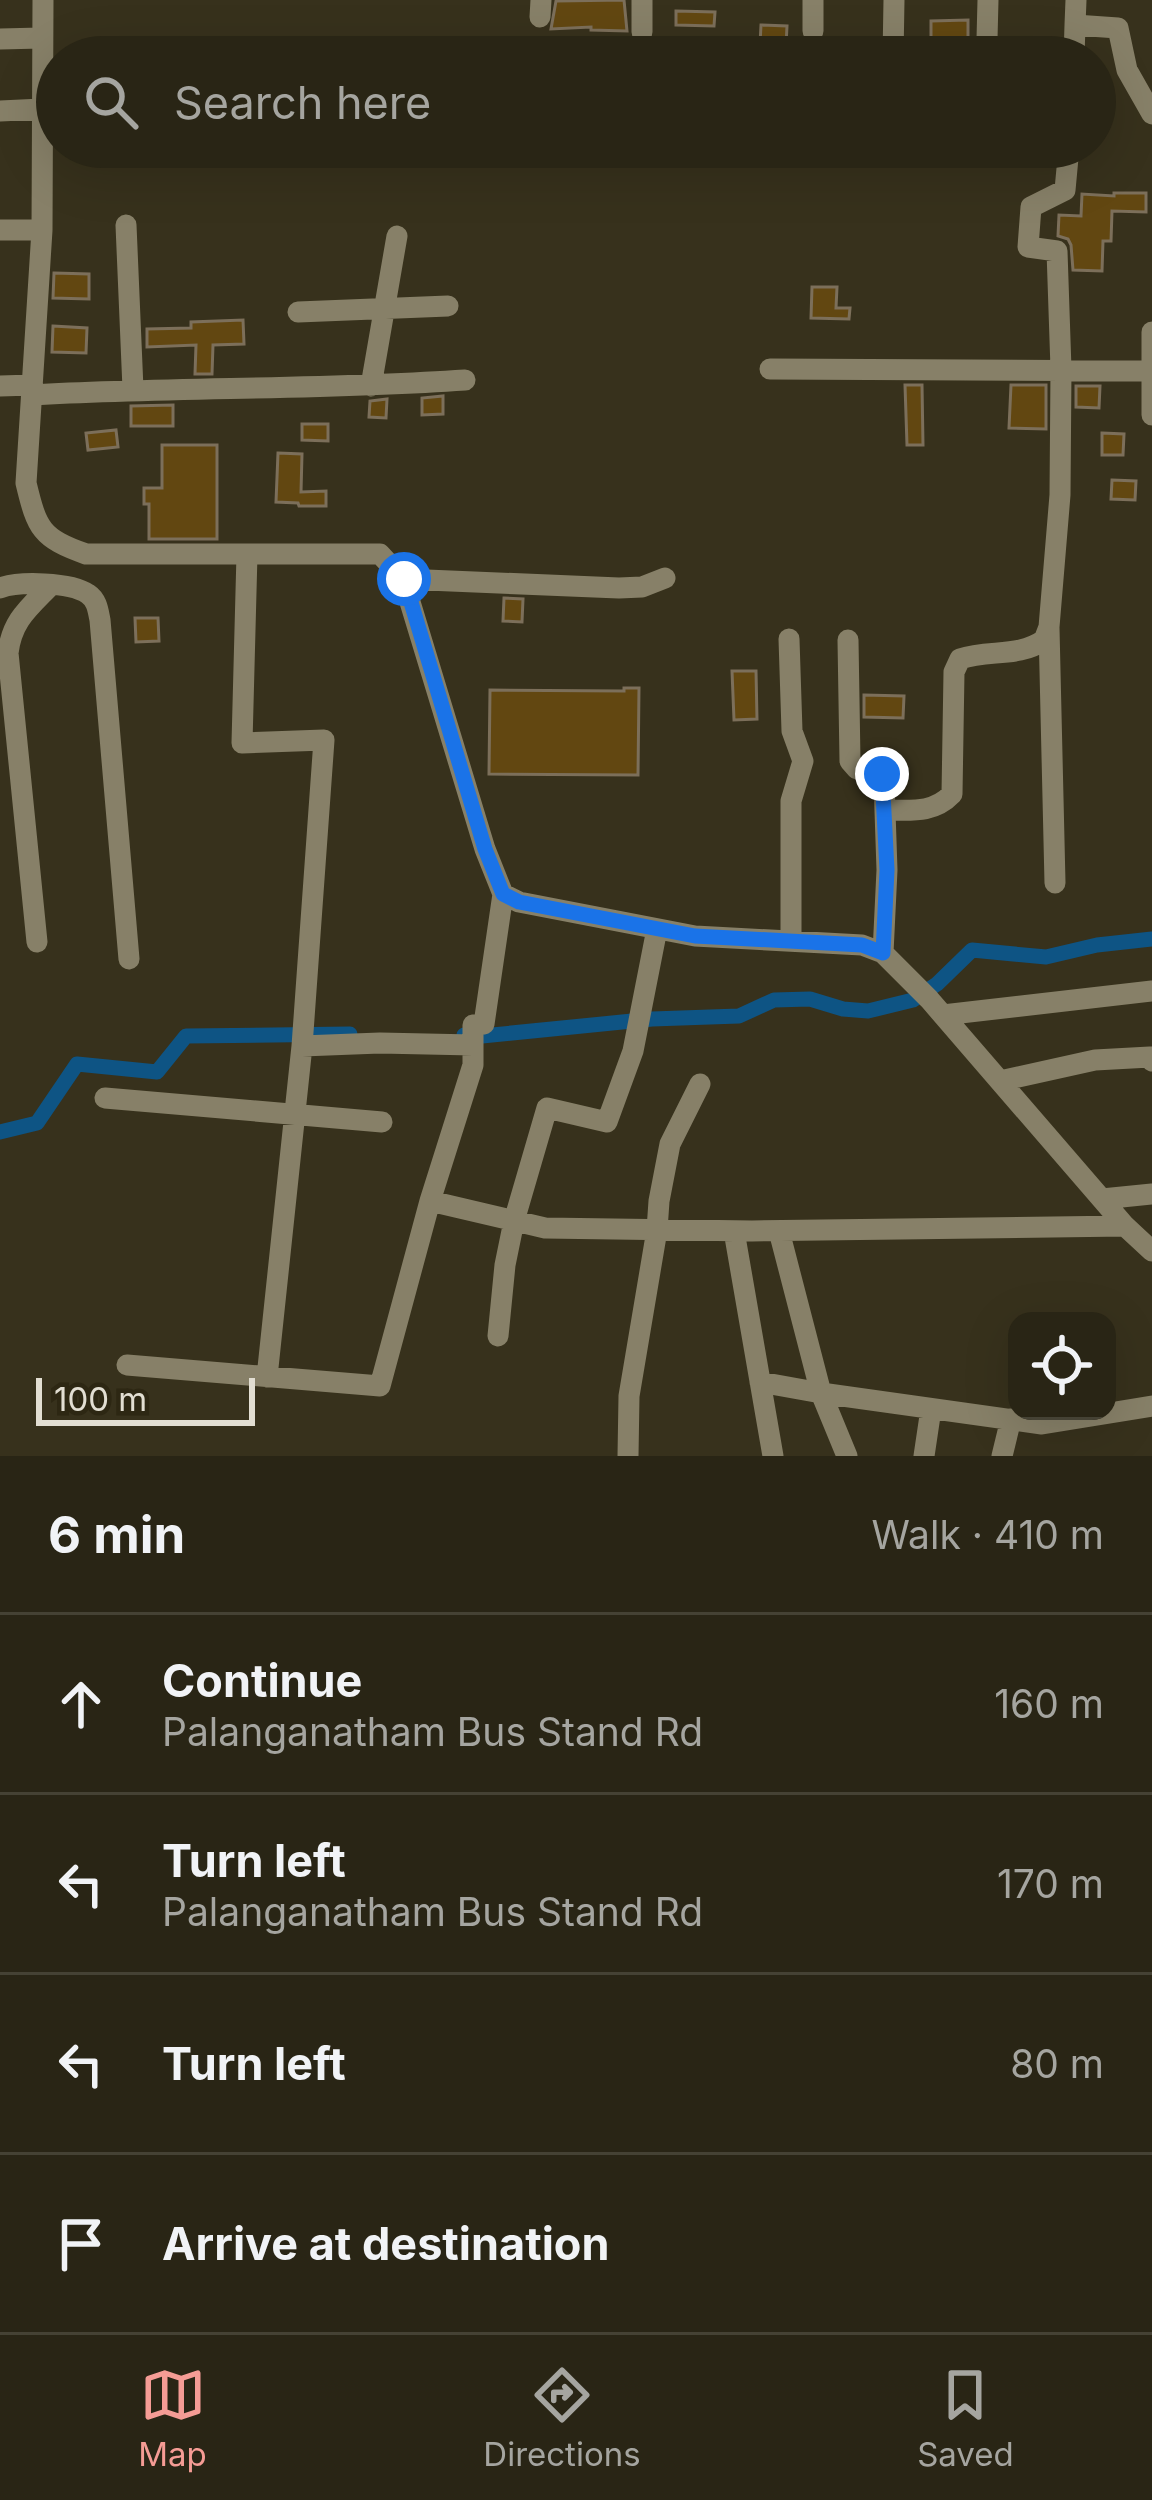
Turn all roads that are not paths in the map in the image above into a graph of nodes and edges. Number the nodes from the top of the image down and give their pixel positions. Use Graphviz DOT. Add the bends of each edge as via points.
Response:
graph roads {
  1 [pos="43,0"];
  2 [pos="642,0"];
  3 [pos="813,0"];
  4 [pos="894,0"];
  5 [pos="988,0"];
  6 [pos="1076,0"];
  7 [pos="1075,25"];
  8 [pos="813,31"];
  9 [pos="642,32"];
  10 [pos="41,36"];
  11 [pos="893,36"];
  12 [pos="987,36"];
  13 [pos="1075,36"];
  14 [pos="36,38"];
  15 [pos="0,39"];
  16 [pos="36,110"];
  17 [pos="0,111"];
  18 [pos="1152,114"];
  19 [pos="42,168"];
  20 [pos="1068,168"];
  21 [pos="126,225"];
  22 [pos="0,230"];
  23 [pos="42,230"];
  24 [pos="398,236"];
  25 [pos="448,306"];
  26 [pos="385,308"];
  27 [pos="298,312"];
  28 [pos="1152,332"];
  29 [pos="770,369"];
  30 [pos="1061,369"];
  31 [pos="1152,371"];
  32 [pos="465,380"];
  33 [pos="0,386"];
  34 [pos="371,386"];
  35 [pos="133,389"];
  36 [pos="32,390"];
  37 [pos="1152,415"];
  38 [pos="247,554"];
  39 [pos="665,578"];
  40 [pos="404,579"];
  41 [pos="51,585"];
  42 [pos="0,588"];
  43 [pos="1049,627"];
  44 [pos="789,640"];
  45 [pos="848,640"];
  46 [pos="885,810"];
  47 [pos="1054,883"];
  48 [pos="503,894"];
  49 [pos="657,929"];
  50 [pos="791,941"];
  51 [pos="37,942"];
  52 [pos="883,953"];
  53 [pos="129,959"];
  54 [pos="1152,991"];
  55 [pos="930,1000"];
  56 [pos="473,1035"];
  57 [pos="302,1046"];
  58 [pos="1152,1061"];
  59 [pos="1000,1081"];
  60 [pos="700,1084"];
  61 [pos="105,1098"];
  62 [pos="295,1114"];
  63 [pos="382,1122"];
  64 [pos="1152,1194"];
  65 [pos="1102,1199"];
  66 [pos="430,1201"];
  67 [pos="514,1221"];
  68 [pos="1125,1226"];
  69 [pos="657,1230"];
  70 [pos="734,1231"];
  71 [pos="779,1231"];
  72 [pos="1152,1251"];
  73 [pos="498,1336"];
  74 [pos="127,1366"];
  75 [pos="268,1377"];
  76 [pos="760,1382"];
  77 [pos="820,1394"];
  78 [pos="1152,1406"];
  79 [pos="932,1408"];
  80 [pos="1116,1412"];
  81 [pos="1008,1419"];
  82 [pos="1012,1420"];
  83 [pos="1066,1420"];
  84 [pos="628,1456"];
  85 [pos="773,1456"];
  86 [pos="847,1456"];
  87 [pos="924,1456"];
  88 [pos="1002,1456"];
  1 -- 10 [label="street"];
  2 -- 9 [label="street"];
  3 -- 8 [label="street"];
  4 -- 11 [label="street"];
  5 -- 12 [label="street"];
  6 -- 7 [label="street"];
  7 -- 13 [label="street"];
  7 -- 18 [label="street" via="1118,28 1127,70"];
  14 -- 15 [label="street"];
  16 -- 17 [label="street"];
  19 -- 23 [label="street"];
  20 -- 30 [label="street" via="1066,190 1031,207 1028,247 1057,250"];
  21 -- 35 [label="street"];
  22 -- 23 [label="street"];
  23 -- 36 [label="street"];
  24 -- 26 [label="street"];
  25 -- 26 [label="street"];
  26 -- 27 [label="street"];
  26 -- 34 [label="street"];
  28 -- 31 [label="street"];
  29 -- 30 [label="street"];
  30 -- 31 [label="street"];
  30 -- 43 [label="street"];
  31 -- 37 [label="street"];
  32 -- 34 [label="street"];
  33 -- 36 [label="street"];
  34 -- 35 [label="street"];
  35 -- 36 [label="street"];
  36 -- 38 [label="street" via="26,482 35,518 55,543 86,554"];
  38 -- 40 [label="street" via="380,554"];
  38 -- 57 [label="street" via="242,743 324,740"];
  39 -- 40 [label="street" via="619,588"];
  40 -- 48 [label="street"];
  41 -- 42 [label="street"];
  41 -- 51 [label="street" via="22,615 8,653"];
  41 -- 53 [label="street" via="88,593 100,620"];
  43 -- 46 [label="street" via="1045,640 1022,651 960,659 952,794 928,810"];
  43 -- 47 [label="street"];
  44 -- 50 [label="street" via="792,731 802,755 791,801"];
  45 -- 46 [label="street" via="850,761 882,774"];
  46 -- 52 [label="street"];
  48 -- 49 [label="street"];
  48 -- 56 [label="street" via="484,1024"];
  49 -- 50 [label="street"];
  49 -- 67 [label="street" via="633,1052 607,1122 547,1108"];
  50 -- 52 [label="street"];
  52 -- 55 [label="street"];
  54 -- 55 [label="street"];
  55 -- 59 [label="street"];
  56 -- 57 [label="street"];
  56 -- 66 [label="street" via="472,1065"];
  57 -- 62 [label="street"];
  58 -- 59 [label="street" via="1095,1060"];
  59 -- 65 [label="street"];
  60 -- 69 [label="street" via="670,1144"];
  61 -- 62 [label="street"];
  62 -- 63 [label="street"];
  62 -- 75 [label="street"];
  64 -- 65 [label="street"];
  65 -- 68 [label="street"];
  66 -- 67 [label="street"];
  66 -- 75 [label="street" via="380,1386"];
  67 -- 69 [label="street"];
  67 -- 73 [label="street"];
  68 -- 71 [label="street"];
  68 -- 72 [label="street"];
  69 -- 70 [label="street"];
  69 -- 84 [label="street" via="629,1396"];
  70 -- 71 [label="street"];
  70 -- 76 [label="street"];
  71 -- 77 [label="street"];
  74 -- 75 [label="street"];
  76 -- 77 [label="street"];
  76 -- 85 [label="street"];
  77 -- 79 [label="street"];
  77 -- 86 [label="street"];
  78 -- 80 [label="street"];
  79 -- 81 [label="street"];
  79 -- 87 [label="street"];
  82 -- 83 [label="street"];
  82 -- 88 [label="street"];
}
